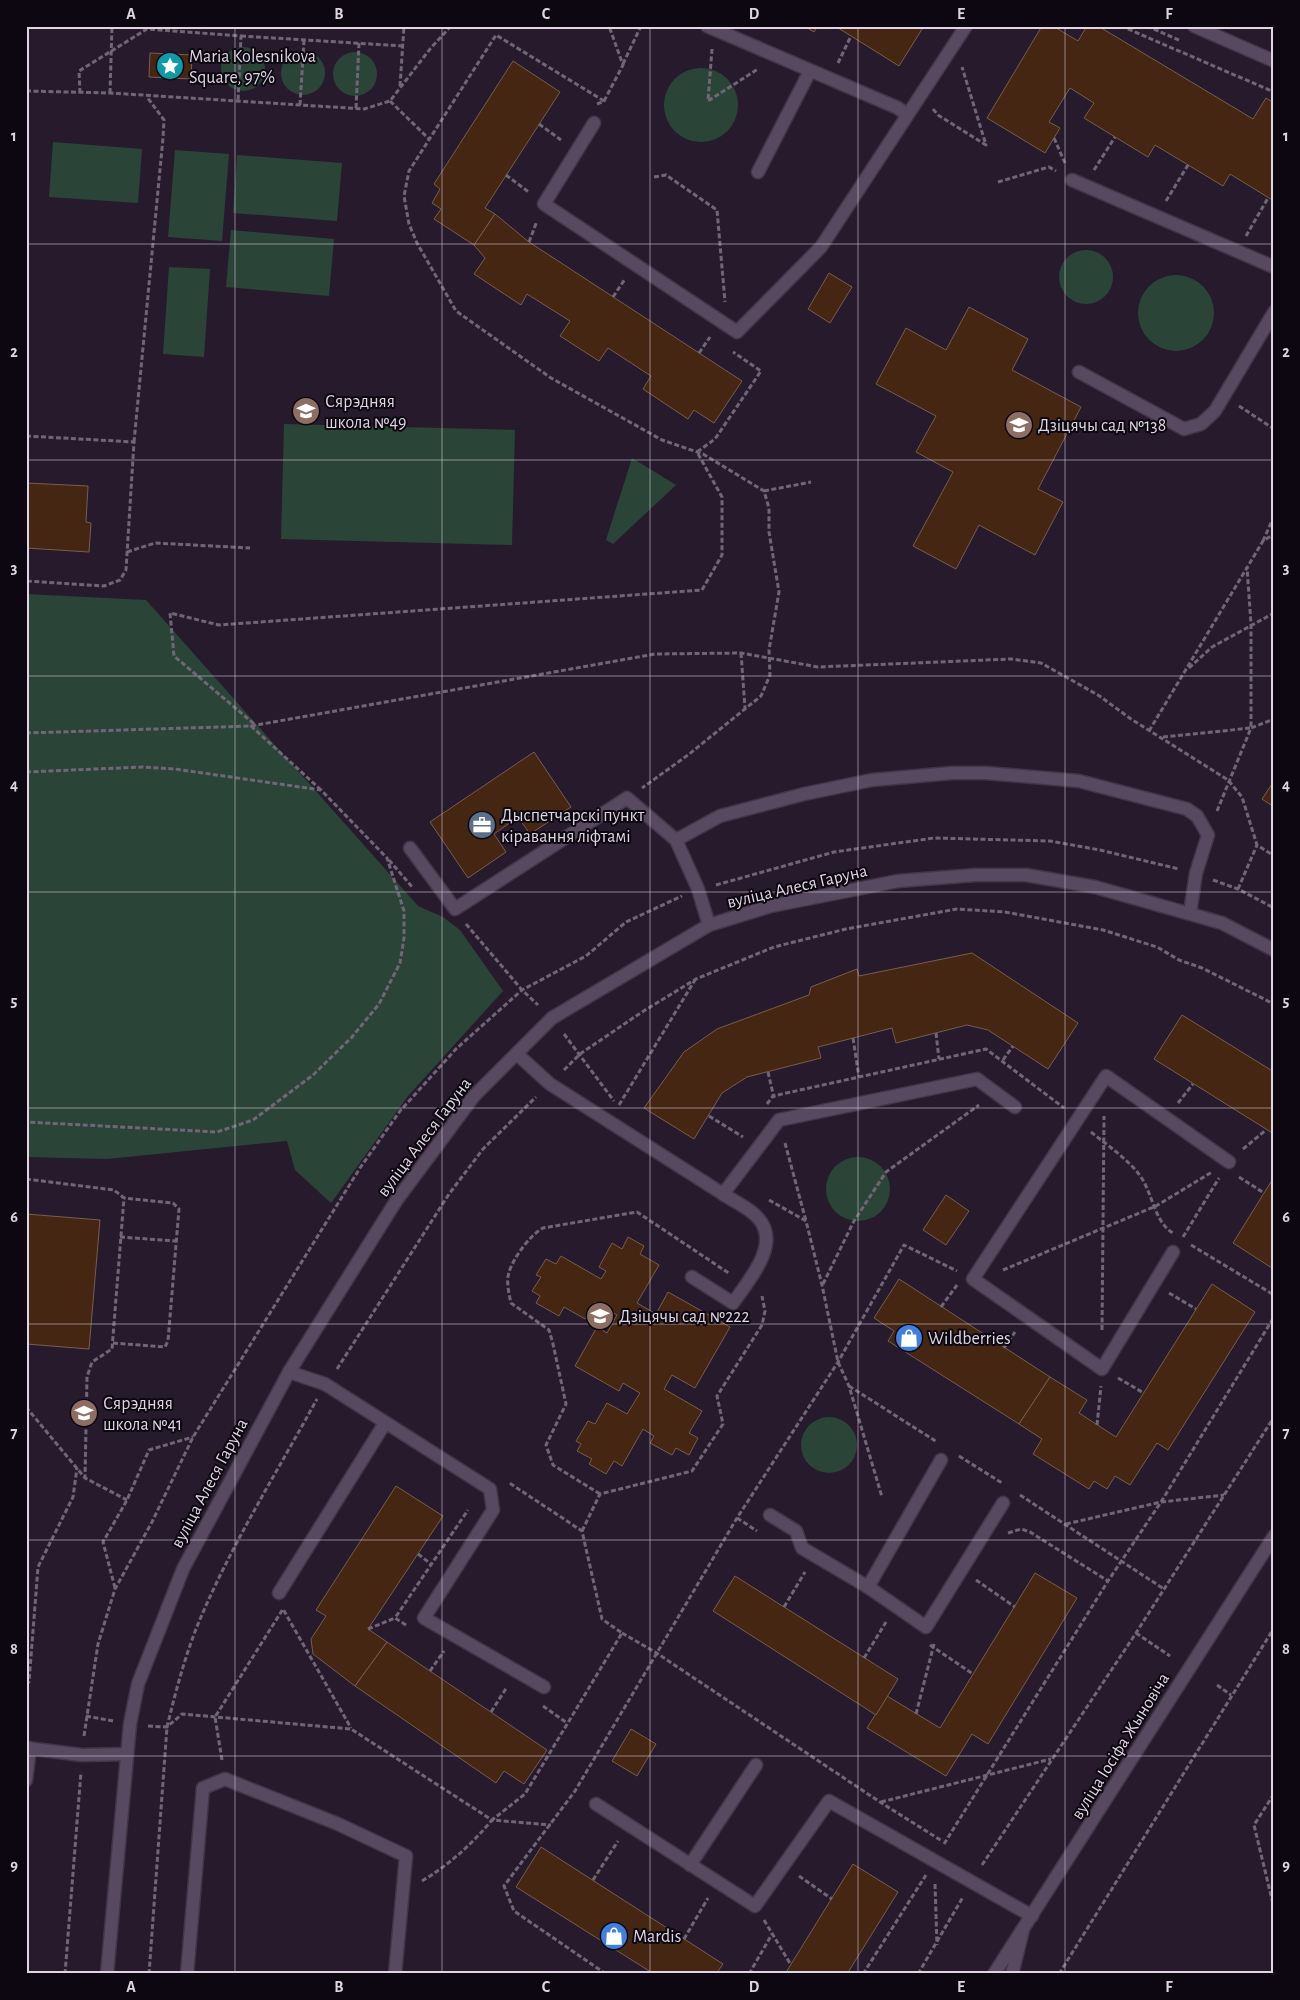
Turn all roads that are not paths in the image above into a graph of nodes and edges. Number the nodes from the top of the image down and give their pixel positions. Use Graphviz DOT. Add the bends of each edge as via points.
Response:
graph roads {
  1 [pos="966,26"];
  2 [pos="1194,26"];
  3 [pos="710,28"];
  4 [pos="1274,61"];
  5 [pos="810,71"];
  6 [pos="907,115"];
  7 [pos="594,124"];
  8 [pos="758,172"];
  9 [pos="1078,182"];
  10 [pos="1274,267"];
  11 [pos="1274,312"];
  12 [pos="1079,372"];
  13 [pos="676,840"];
  14 [pos="410,848"];
  15 [pos="1190,913"];
  16 [pos="709,925"];
  17 [pos="1274,950"];
  18 [pos="516,1054"];
  19 [pos="1015,1107"];
  20 [pos="1227,1165"];
  21 [pos="723,1194"];
  22 [pos="1173,1252"];
  23 [pos="692,1278"];
  24 [pos="289,1372"];
  25 [pos="385,1423"];
  26 [pos="941,1460"];
  27 [pos="1003,1503"];
  28 [pos="770,1516"];
  29 [pos="1274,1536"];
  30 [pos="868,1586"];
  31 [pos="279,1593"];
  32 [pos="544,1687"];
  33 [pos="28,1748"];
  34 [pos="127,1754"];
  35 [pos="756,1765"];
  36 [pos="26,1780"];
  37 [pos="596,1804"];
  38 [pos="690,1865"];
  39 [pos="1032,1916"];
  40 [pos="1024,1930"];
  41 [pos="107,1974"];
  42 [pos="187,1974"];
  43 [pos="395,1974"];
  44 [pos="994,1974"];
  45 [pos="1012,1974"];
  1 -- 6 [label="street"];
  2 -- 4 [label="street"];
  3 -- 5 [label="street"];
  5 -- 6 [label="street" via="898,108"];
  5 -- 8 [label="street"];
  6 -- 7 [label="street" via="821,247 737,332 544,204"];
  9 -- 10 [label="street"];
  11 -- 12 [label="street" via="1215,411 1201,424 1184,429"];
  13 -- 14 [label="street" via="627,798 455,909"];
  13 -- 15 [label="street" via="720,816 872,780 952,773 1063,780 1119,790 1187,809 1196,816 1208,835 1196,873"];
  13 -- 16 [label="street" via="698,889"];
  15 -- 16 [label="street, вуліца Алеся Гаруна" via="1095,888 1026,875 976,875 898,881 771,906"];
  15 -- 17 [label="street, вуліца Алеся Гаруна" via="1222,923"];
  16 -- 18 [label="street, вуліца Алеся Гаруна" via="552,1018"];
  18 -- 21 [label="street" via="550,1084"];
  18 -- 24 [label="street, вуліца Алеся Гаруна" via="474,1096 396,1201"];
  19 -- 21 [label="street" via="977,1079 779,1120"];
  20 -- 22 [label="street" via="1106,1076 969,1277 1102,1369"];
  21 -- 23 [label="street" via="758,1218 766,1235 765,1253 733,1303"];
  24 -- 25 [label="street" via="325,1384"];
  24 -- 34 [label="street, вуліца Алеся Гаруна" via="183,1569 138,1684"];
  25 -- 31 [label="street"];
  25 -- 32 [label="street" via="490,1489 493,1510 424,1618"];
  26 -- 30 [label="street"];
  27 -- 30 [label="street" via="926,1627"];
  28 -- 30 [label="street" via="796,1531 802,1548"];
  29 -- 39 [label="street, вуліца Іосіфа Жыновіча"];
  33 -- 34 [label="street" via="82,1755"];
  33 -- 36 [label="street"];
  34 -- 41 [label="street, вуліца Алеся Гаруна"];
  35 -- 38 [label="street"];
  37 -- 38 [label="street"];
  38 -- 39 [label="street" via="755,1906 829,1801"];
  39 -- 40 [label="street, вуліца Іосіфа Жыновіча"];
  40 -- 44 [label="street, вуліца Іосіфа Жыновіча"];
  40 -- 45 [label="street"];
  42 -- 43 [label="street" via="203,1788 225,1780 338,1824 406,1856"];
}
